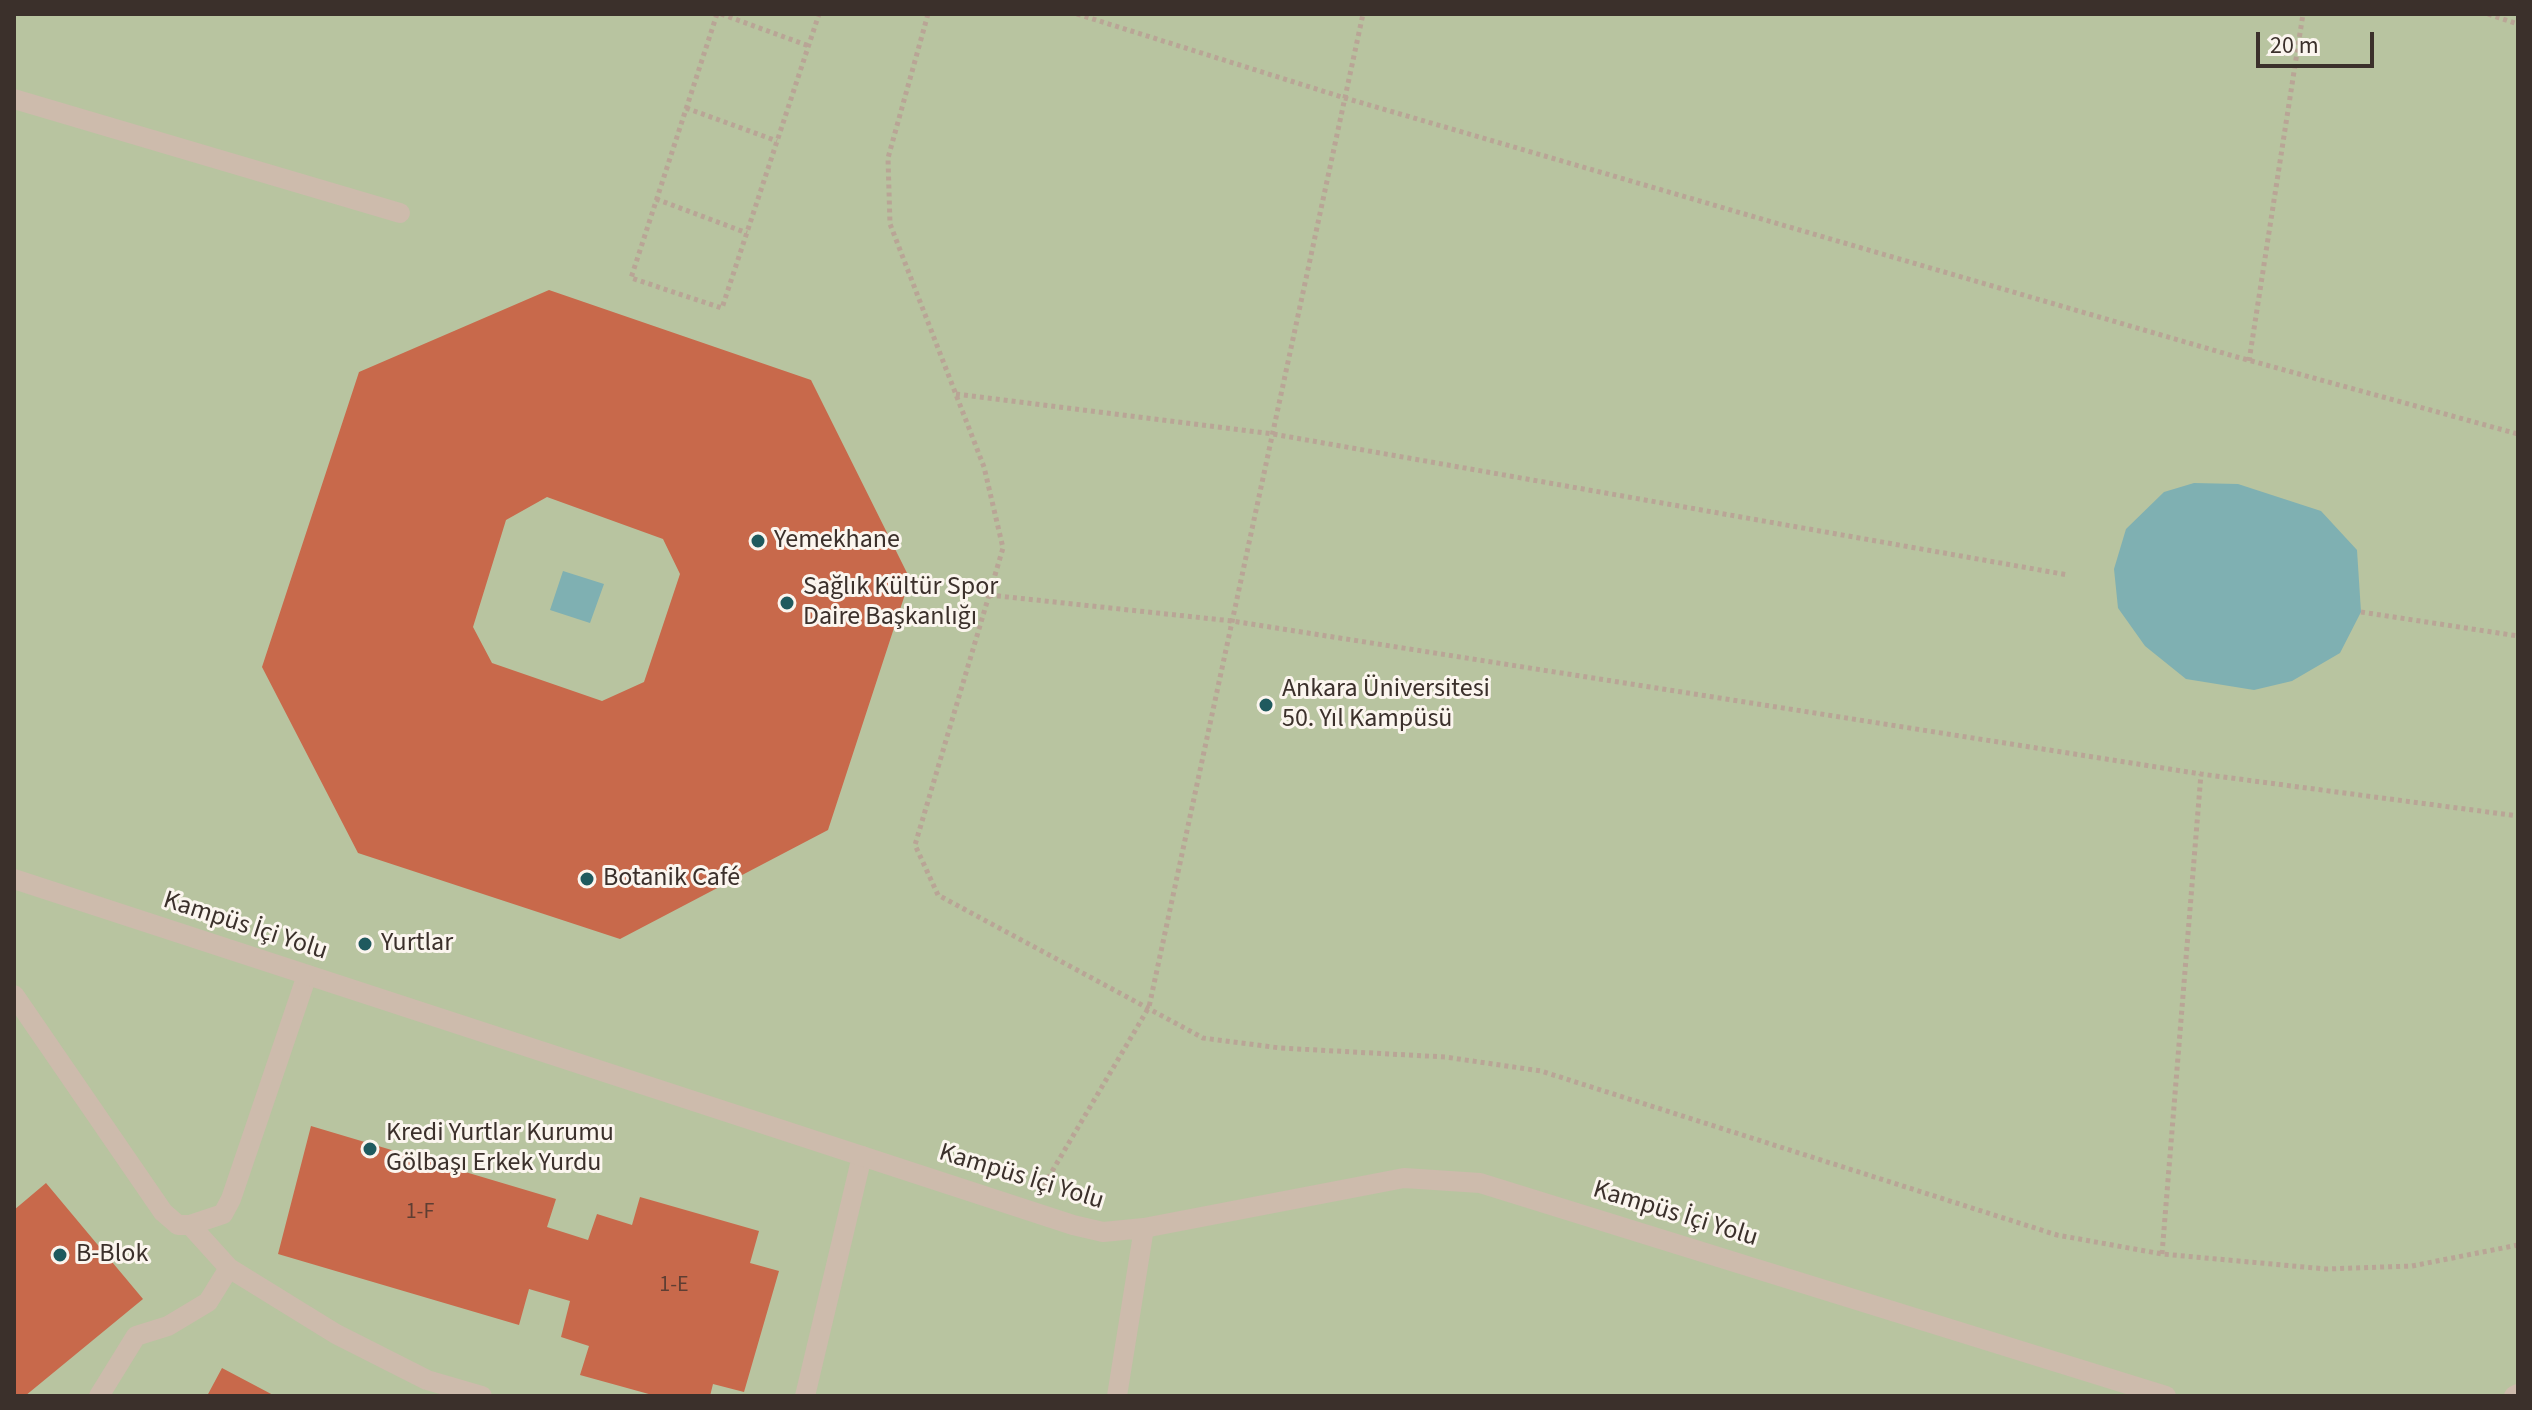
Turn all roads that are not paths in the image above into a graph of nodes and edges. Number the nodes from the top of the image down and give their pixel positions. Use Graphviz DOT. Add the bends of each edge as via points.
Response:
graph roads {
  1 [pos="14,99"];
  2 [pos="400,213"];
  3 [pos="14,879"];
  4 [pos="307,975"];
  5 [pos="14,995"];
  6 [pos="862,1156"];
  7 [pos="190,1225"];
  8 [pos="1144,1228"];
  9 [pos="229,1268"];
  10 [pos="420,1376"];
  11 [pos="99,1396"];
  12 [pos="412,1396"];
  13 [pos="482,1396"];
  14 [pos="805,1396"];
  15 [pos="1117,1396"];
  16 [pos="2166,1396"];
  1 -- 2 [label="street"];
  3 -- 4 [label="street, Kampüs İçi Yolu"];
  4 -- 6 [label="street, Kampüs İçi Yolu"];
  4 -- 7 [label="street" via="231,1199 223,1214"];
  5 -- 7 [label="street" via="163,1212 178,1225"];
  6 -- 8 [label="street, Kampüs İçi Yolu" via="1103,1232"];
  6 -- 14 [label="street"];
  7 -- 9 [label="street"];
  8 -- 15 [label="street"];
  8 -- 16 [label="street, Kampüs İçi Yolu" via="1404,1178 1480,1183"];
  9 -- 10 [label="street" via="336,1334"];
  9 -- 11 [label="street" via="208,1302 168,1326 136,1336"];
  10 -- 12 [label="street"];
  10 -- 13 [label="street"];
}
